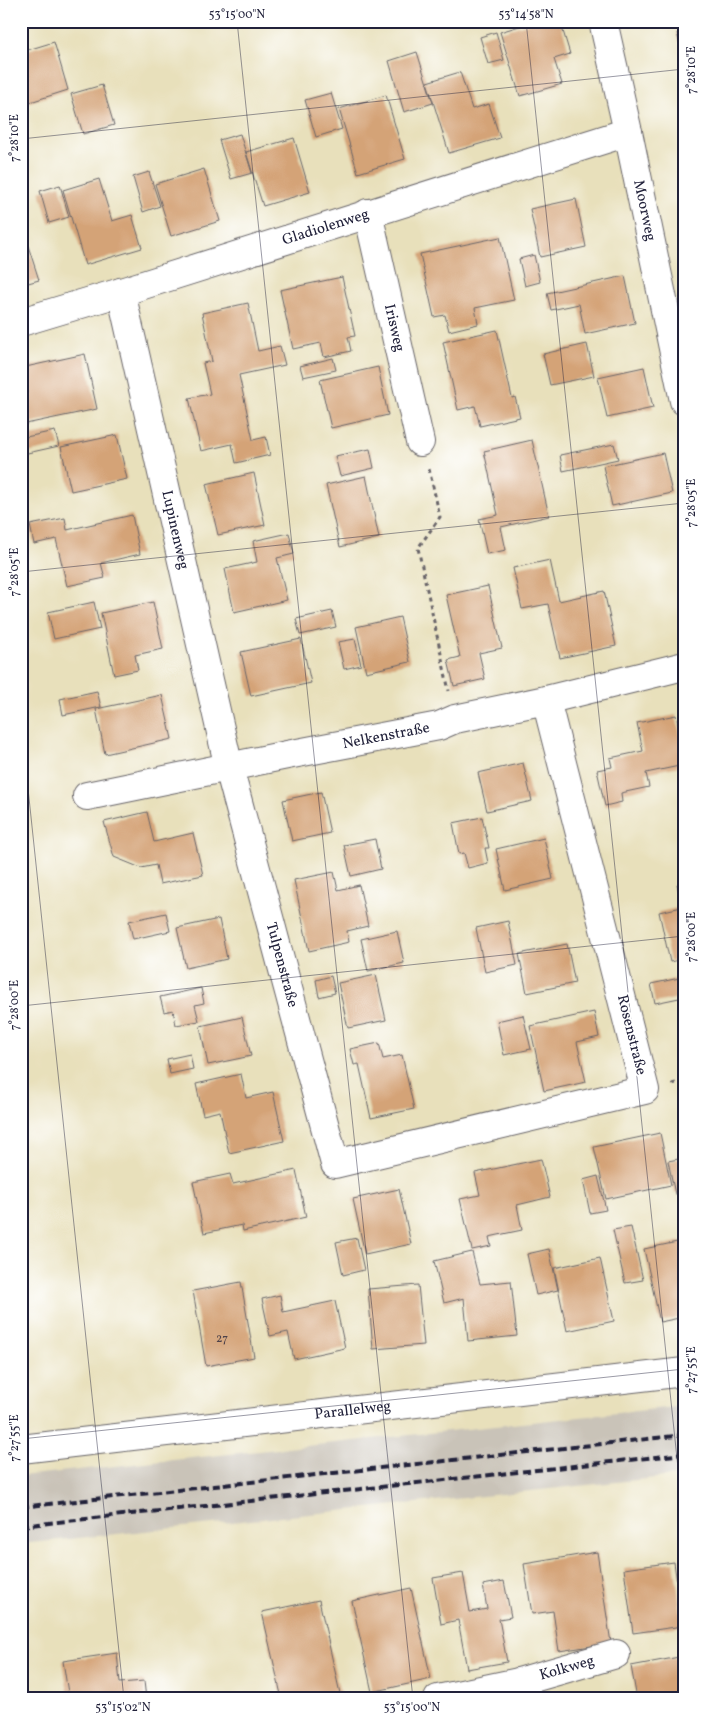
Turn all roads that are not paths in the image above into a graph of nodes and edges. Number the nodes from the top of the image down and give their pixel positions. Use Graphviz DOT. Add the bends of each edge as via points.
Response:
graph roads {
  1 [pos="603,21"];
  2 [pos="628,132"];
  3 [pos="368,213"];
  4 [pos="122,292"];
  5 [pos="21,322"];
  6 [pos="684,401"];
  7 [pos="420,442"];
  8 [pos="684,666"];
  9 [pos="546,700"];
  10 [pos="229,768"];
  11 [pos="87,796"];
  12 [pos="335,1164"];
  13 [pos="684,1372"];
  14 [pos="21,1449"];
  15 [pos="616,1654"];
  16 [pos="522,1691"];
  17 [pos="438,1699"];
  1 -- 2 [label="street, Moorweg"];
  2 -- 3 [label="street, Gladiolenweg"];
  2 -- 6 [label="street, Moorweg"];
  3 -- 4 [label="street, Gladiolenweg"];
  3 -- 7 [label="street, Irisweg"];
  4 -- 5 [label="street, Gladiolenweg"];
  4 -- 10 [label="street, Lupinenweg"];
  8 -- 9 [label="street, Nelkenstraße"];
  9 -- 10 [label="street, Nelkenstraße" via="455,719 439,726"];
  9 -- 12 [label="street, Rosenstraße" via="645,1090"];
  10 -- 11 [label="street, Nelkenstraße"];
  10 -- 12 [label="street, Tulpenstraße"];
  13 -- 14 [label="street, Parallelweg"];
  15 -- 16 [label="street, Kolkweg"];
  16 -- 17 [label="street, Kolkweg"];
}
